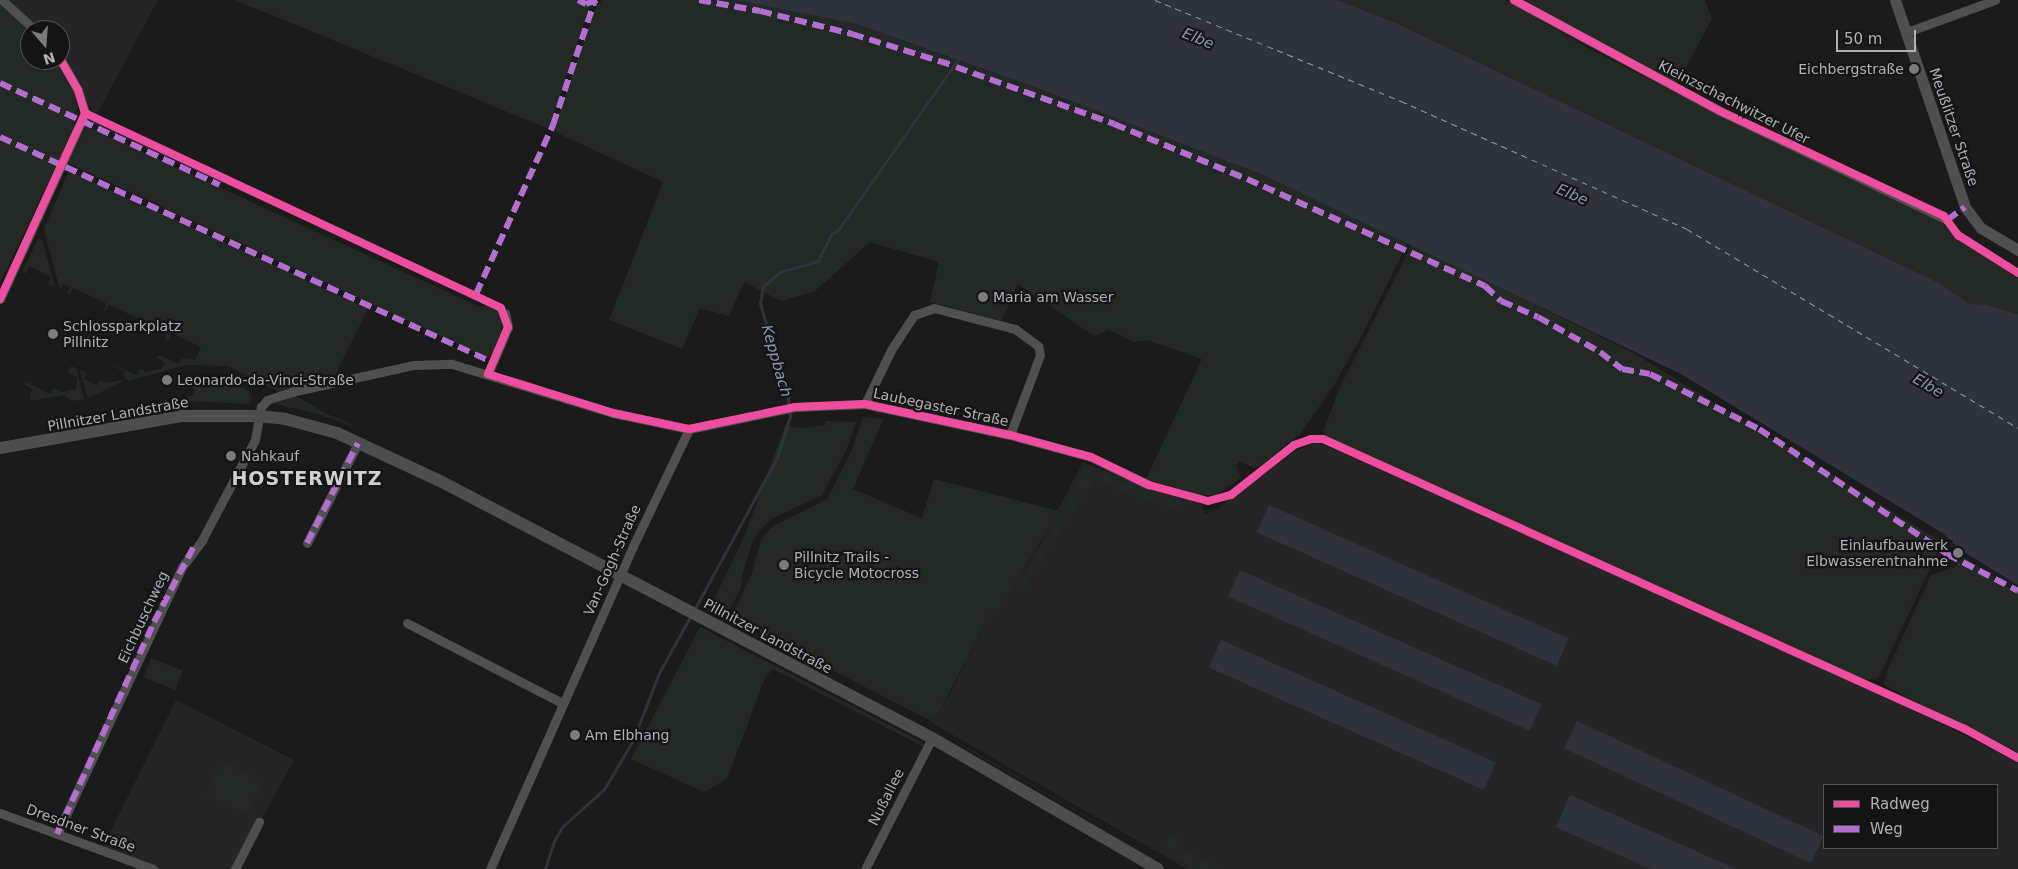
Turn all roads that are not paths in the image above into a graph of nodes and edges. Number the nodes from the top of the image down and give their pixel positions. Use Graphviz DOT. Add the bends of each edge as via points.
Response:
graph roads {
  1 [pos="2,0"];
  2 [pos="1514,0"];
  3 [pos="1895,0"];
  4 [pos="1995,0"];
  5 [pos="24,20"];
  6 [pos="1906,32"];
  7 [pos="66,70"];
  8 [pos="1947,220"];
  9 [pos="2018,250"];
  10 [pos="0,299"];
  11 [pos="505,313"];
  12 [pos="488,374"];
  13 [pos="865,404"];
  14 [pos="258,416"];
  15 [pos="688,429"];
  16 [pos="1010,435"];
  17 [pos="358,443"];
  18 [pos="0,448"];
  19 [pos="1149,485"];
  20 [pos="307,542"];
  21 [pos="620,575"];
  22 [pos="407,623"];
  23 [pos="562,704"];
  24 [pos="932,738"];
  25 [pos="0,813"];
  26 [pos="260,822"];
  27 [pos="57,834"];
  28 [pos="153,869"];
  29 [pos="235,869"];
  30 [pos="490,869"];
  31 [pos="865,869"];
  32 [pos="1158,869"];
  1 -- 5 [label="street"];
  2 -- 8 [label="street, Kleinzschachwitzer Ufer" via="1720,111"];
  3 -- 6 [label="street, Meußlitzer Straße"];
  4 -- 6 [label="street"];
  6 -- 9 [label="street, Meußlitzer Straße" via="1965,208 1981,228"];
  7 -- 10 [label="street" via="78,90 85,113"];
  11 -- 12 [label="street" via="508,327"];
  12 -- 14 [label="street, Laubegaster Straße" via="452,364 405,367 320,384 267,400"];
  12 -- 15 [label="street, Laubegaster Straße" via="613,412"];
  13 -- 15 [label="street, Laubegaster Straße" via="795,407"];
  13 -- 16 [label="street, Laubegaster Straße"];
  13 -- 16 [label="street" via="891,350 914,314 934,308 1015,329 1038,346 1040,355"];
  14 -- 17 [label="main road, Pillnitzer Landstraße" via="303,423"];
  14 -- 18 [label="main road, Pillnitzer Landstraße" via="181,416"];
  14 -- 27 [label="street, Eichbuschweg" via="255,440 202,540 182,567"];
  15 -- 21 [label="street, Van-Gogh-Straße"];
  16 -- 19 [label="street, Laubegaster Straße" via="1091,457"];
  17 -- 20 [label="street"];
  17 -- 21 [label="main road, Pillnitzer Landstraße" via="442,482"];
  21 -- 23 [label="street, Van-Gogh-Straße"];
  21 -- 24 [label="main road, Pillnitzer Landstraße"];
  22 -- 23 [label="street"];
  23 -- 30 [label="street, Van-Gogh-Straße"];
  24 -- 31 [label="street, Nußallee"];
  24 -- 32 [label="main road, Pillnitzer Landstraße"];
  25 -- 27 [label="street, Dresdner Straße"];
  26 -- 29 [label="street"];
  27 -- 28 [label="street, Dresdner Straße"];
}
